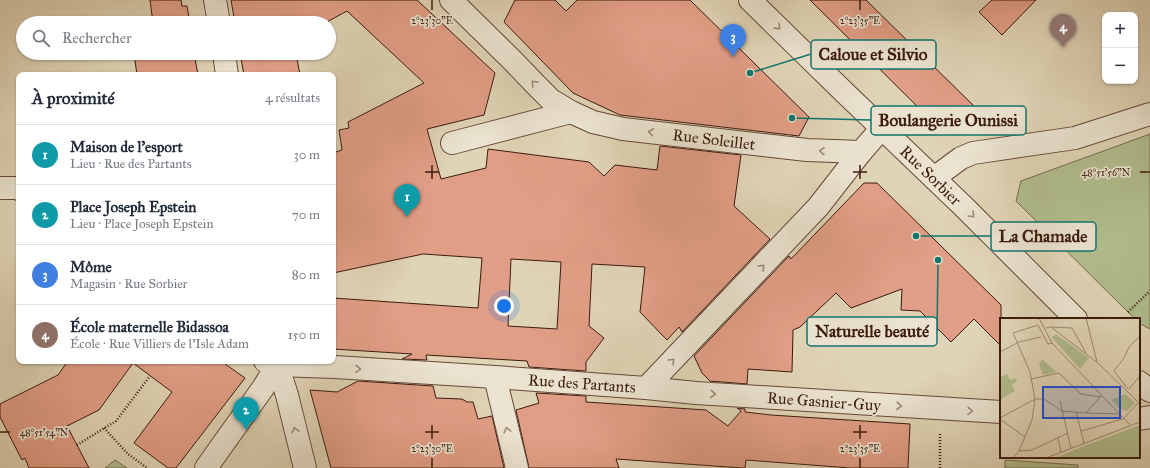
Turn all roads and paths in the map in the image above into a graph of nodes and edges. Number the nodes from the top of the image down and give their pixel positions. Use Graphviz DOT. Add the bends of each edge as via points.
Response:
graph roads {
  1 [pos="215,0"];
  2 [pos="451,0"];
  3 [pos="750,0"];
  4 [pos="218,16"];
  5 [pos="225,60"];
  6 [pos="227,72"];
  7 [pos="571,112"];
  8 [pos="1150,114"];
  9 [pos="882,128"];
  10 [pos="452,142"];
  11 [pos="861,152"];
  12 [pos="934,178"];
  13 [pos="0,188"];
  14 [pos="16,188"];
  15 [pos="1150,291"];
  16 [pos="1128,312"];
  17 [pos="1075,318"];
  18 [pos="272,364"];
  19 [pos="274,364"];
  20 [pos="296,364"];
  21 [pos="150,376"];
  22 [pos="495,376"];
  23 [pos="1140,383"];
  24 [pos="646,388"];
  25 [pos="1150,391"];
  26 [pos="1000,412"];
  27 [pos="1150,417"];
  28 [pos="1140,419"];
  29 [pos="104,428"];
  30 [pos="940,433"];
  31 [pos="77,445"];
  32 [pos="147,468"];
  33 [pos="206,468"];
  34 [pos="305,468"];
  35 [pos="517,468"];
  36 [pos="940,468"];
  1 -- 4 [label="street"];
  7 -- 2 [label="street, Rue Soleillet, one-way" via="551,100"];
  3 -- 9 [label="street, Rue Sorbier, one-way"];
  5 -- 6 [label="street"];
  7 -- 10 [label="street"];
  11 -- 7 [label="street, Rue Soleillet, one-way" via="806,150 623,129 593,122"];
  8 -- 12 [label="street" via="1076,138 973,153 961,158"];
  9 -- 11 [label="street, Rue des Partants"];
  9 -- 12 [label="street, Rue Sorbier"];
  24 -- 11 [label="street, Rue des Partants, one-way" via="818,207"];
  12 -- 17 [label="street, Rue Sorbier, one-way"];
  13 -- 14 [label="street"];
  15 -- 16 [label="path"];
  18 -- 33 [label="street" via="263,388"];
  34 -- 19 [label="street, one-way" via="287,395"];
  20 -- 22 [label="street, Rue des Partants, one-way"];
  21 -- 29 [label="path" via="116,420"];
  22 -- 24 [label="street, Rue des Partants"];
  35 -- 22 [label="street, one-way"];
  23 -- 25 [label="street"];
  24 -- 26 [label="street, Rue Gasnier-Guy, one-way"];
  27 -- 28 [label="street"];
  29 -- 31 [label="path"];
  29 -- 32 [label="path" via="128,454"];
  30 -- 36 [label="path"];
}
